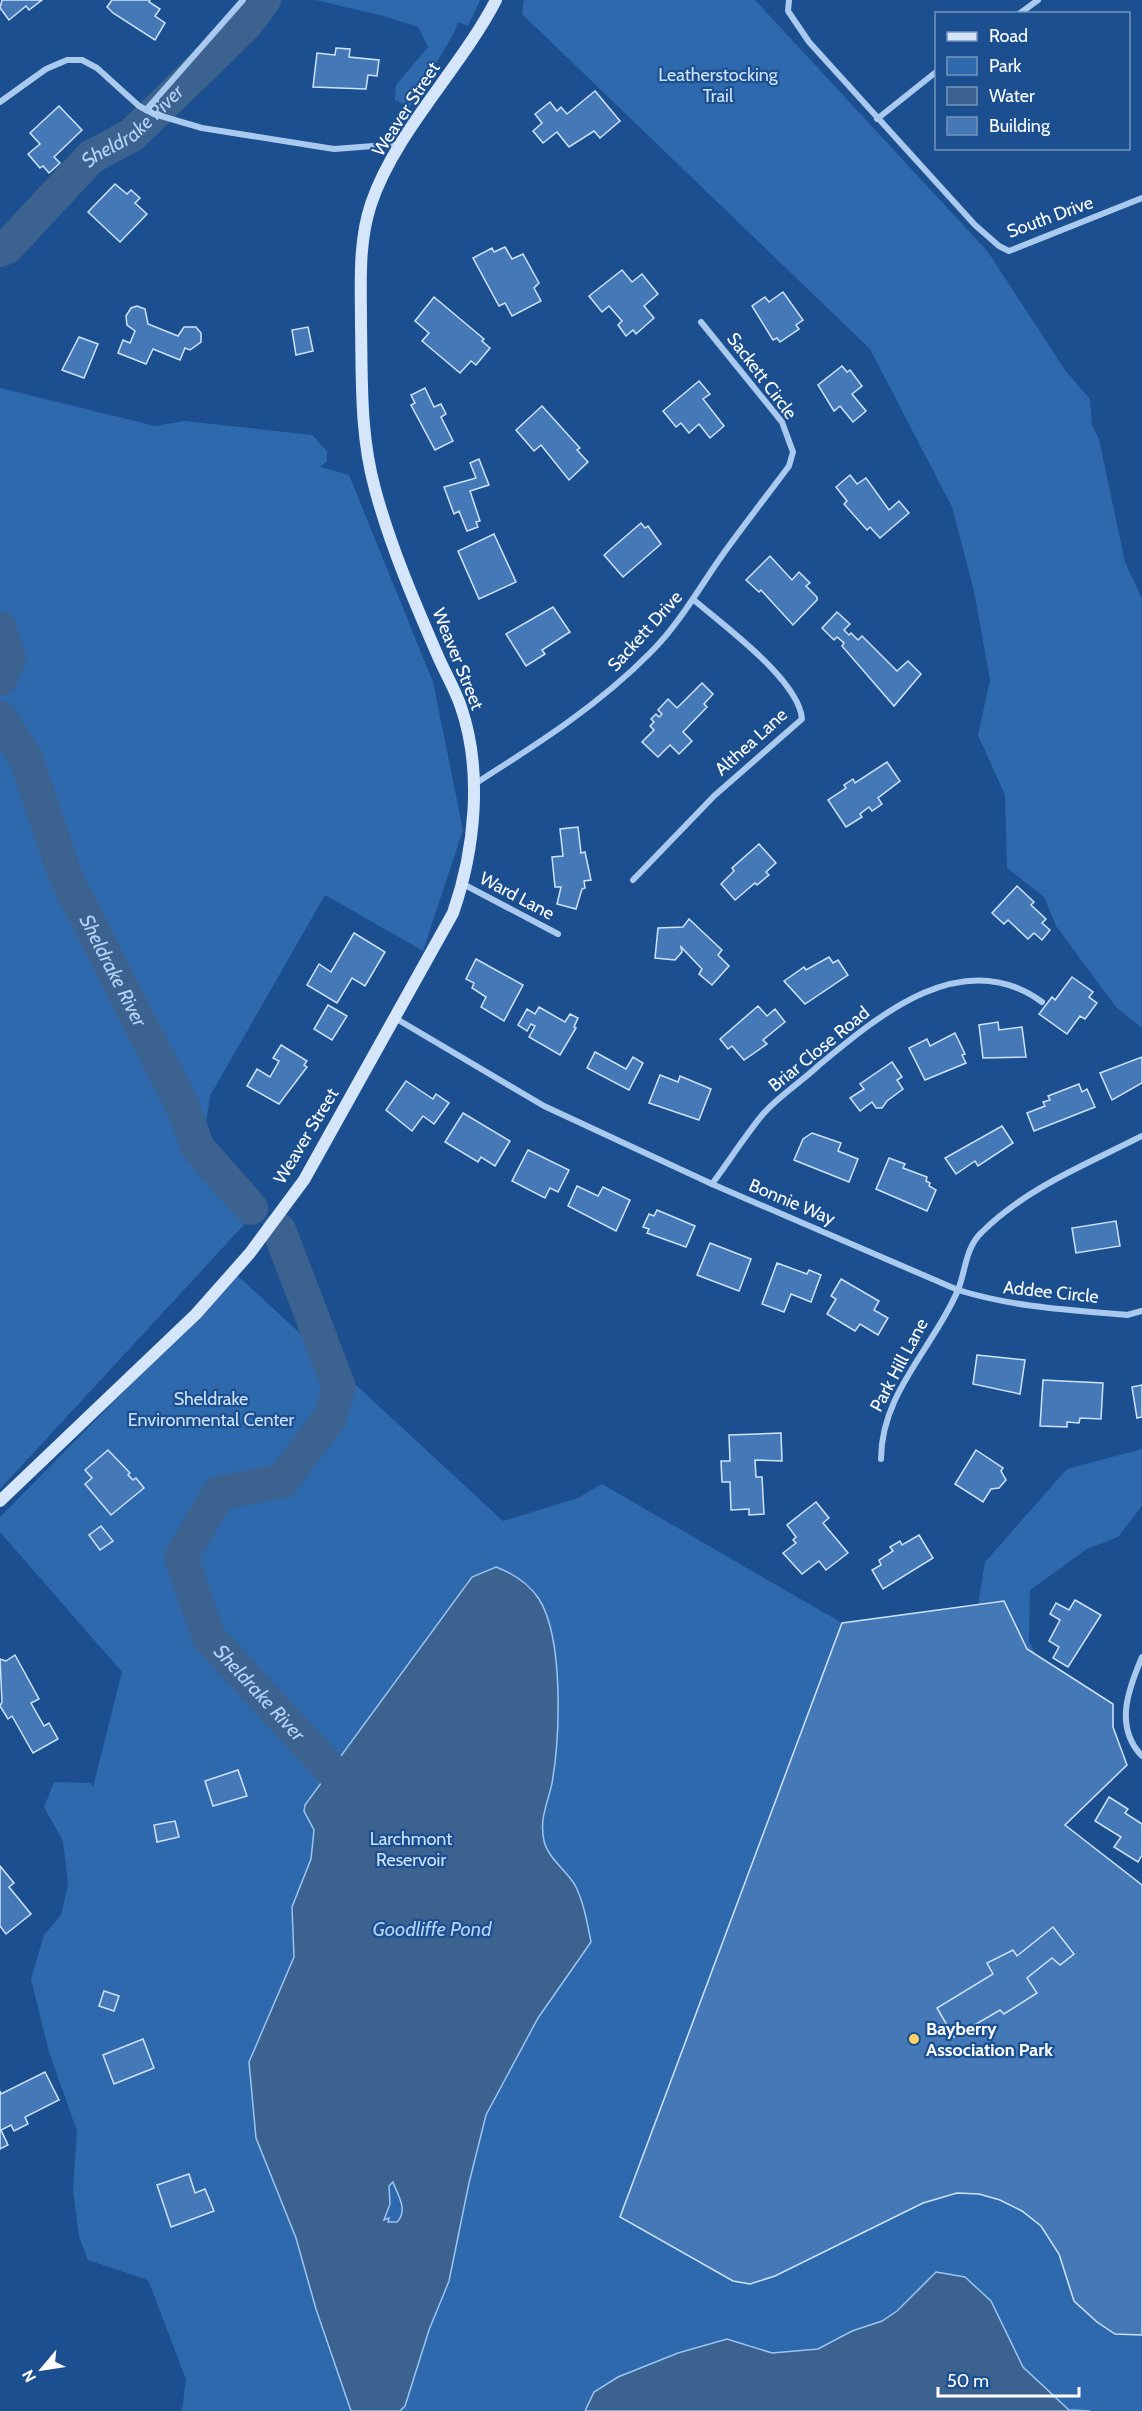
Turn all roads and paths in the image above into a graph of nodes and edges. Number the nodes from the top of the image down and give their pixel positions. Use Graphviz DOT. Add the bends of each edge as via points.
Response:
graph roads {
  1 [pos="243,0"];
  2 [pos="496,0"];
  3 [pos="789,0"];
  4 [pos="1038,0"];
  5 [pos="1023,12"];
  6 [pos="935,73"];
  7 [pos="0,102"];
  8 [pos="146,110"];
  9 [pos="877,119"];
  10 [pos="400,144"];
  11 [pos="1142,198"];
  12 [pos="701,322"];
  13 [pos="793,452"];
  14 [pos="694,600"];
  15 [pos="473,786"];
  16 [pos="633,880"];
  17 [pos="463,884"];
  18 [pos="558,934"];
  19 [pos="1042,1002"];
  20 [pos="395,1018"];
  21 [pos="1142,1136"];
  22 [pos="712,1184"];
  23 [pos="958,1290"];
  24 [pos="1142,1311"];
  25 [pos="881,1459"];
  26 [pos="0,1502"];
  27 [pos="1142,1657"];
  28 [pos="1142,1756"];
  1 -- 8 [label="street"];
  2 -- 10 [label="main road, Weaver Street" via="480,30"];
  3 -- 9 [label="street, South Drive" via="788,11 809,42"];
  4 -- 5 [label="street"];
  6 -- 9 [label="street"];
  7 -- 8 [label="street" via="46,69 67,60 82,60 98,68"];
  8 -- 10 [label="street" via="202,128 292,144 334,149"];
  9 -- 11 [label="street, South Drive" via="983,233 1009,251"];
  10 -- 15 [label="main road, Weaver Street" via="371,204 359,265 365,447 394,545 461,708 473,765"];
  12 -- 13 [label="street, Sackett Circle" via="782,422"];
  13 -- 14 [label="street, Sackett Drive" via="789,466"];
  14 -- 15 [label="street, Sackett Drive" via="653,651 621,681 561,729"];
  14 -- 16 [label="street, Althea Lane" via="772,668 801,707 802,719 714,796"];
  15 -- 17 [label="main road, Weaver Street"];
  17 -- 18 [label="street, Ward Lane"];
  17 -- 20 [label="main road, Weaver Street" via="453,913"];
  19 -- 22 [label="street, Briar Close Road" via="1023,988 992,979 965,980 944,984 893,1009 862,1029 764,1113"];
  20 -- 22 [label="street, Bonnie Way" via="544,1106"];
  20 -- 26 [label="main road, Weaver Street" via="304,1180 250,1253 196,1314"];
  21 -- 23 [label="street" via="1040,1188 983,1230 971,1243"];
  22 -- 23 [label="street, Bonnie Way"];
  23 -- 24 [label="street, Addee Circle" via="1033,1308 1127,1315"];
  23 -- 25 [label="street, Park Hill Lane" via="897,1395 881,1439"];
  27 -- 28 [label="street" via="1128,1691 1125,1722 1133,1747"];
}
